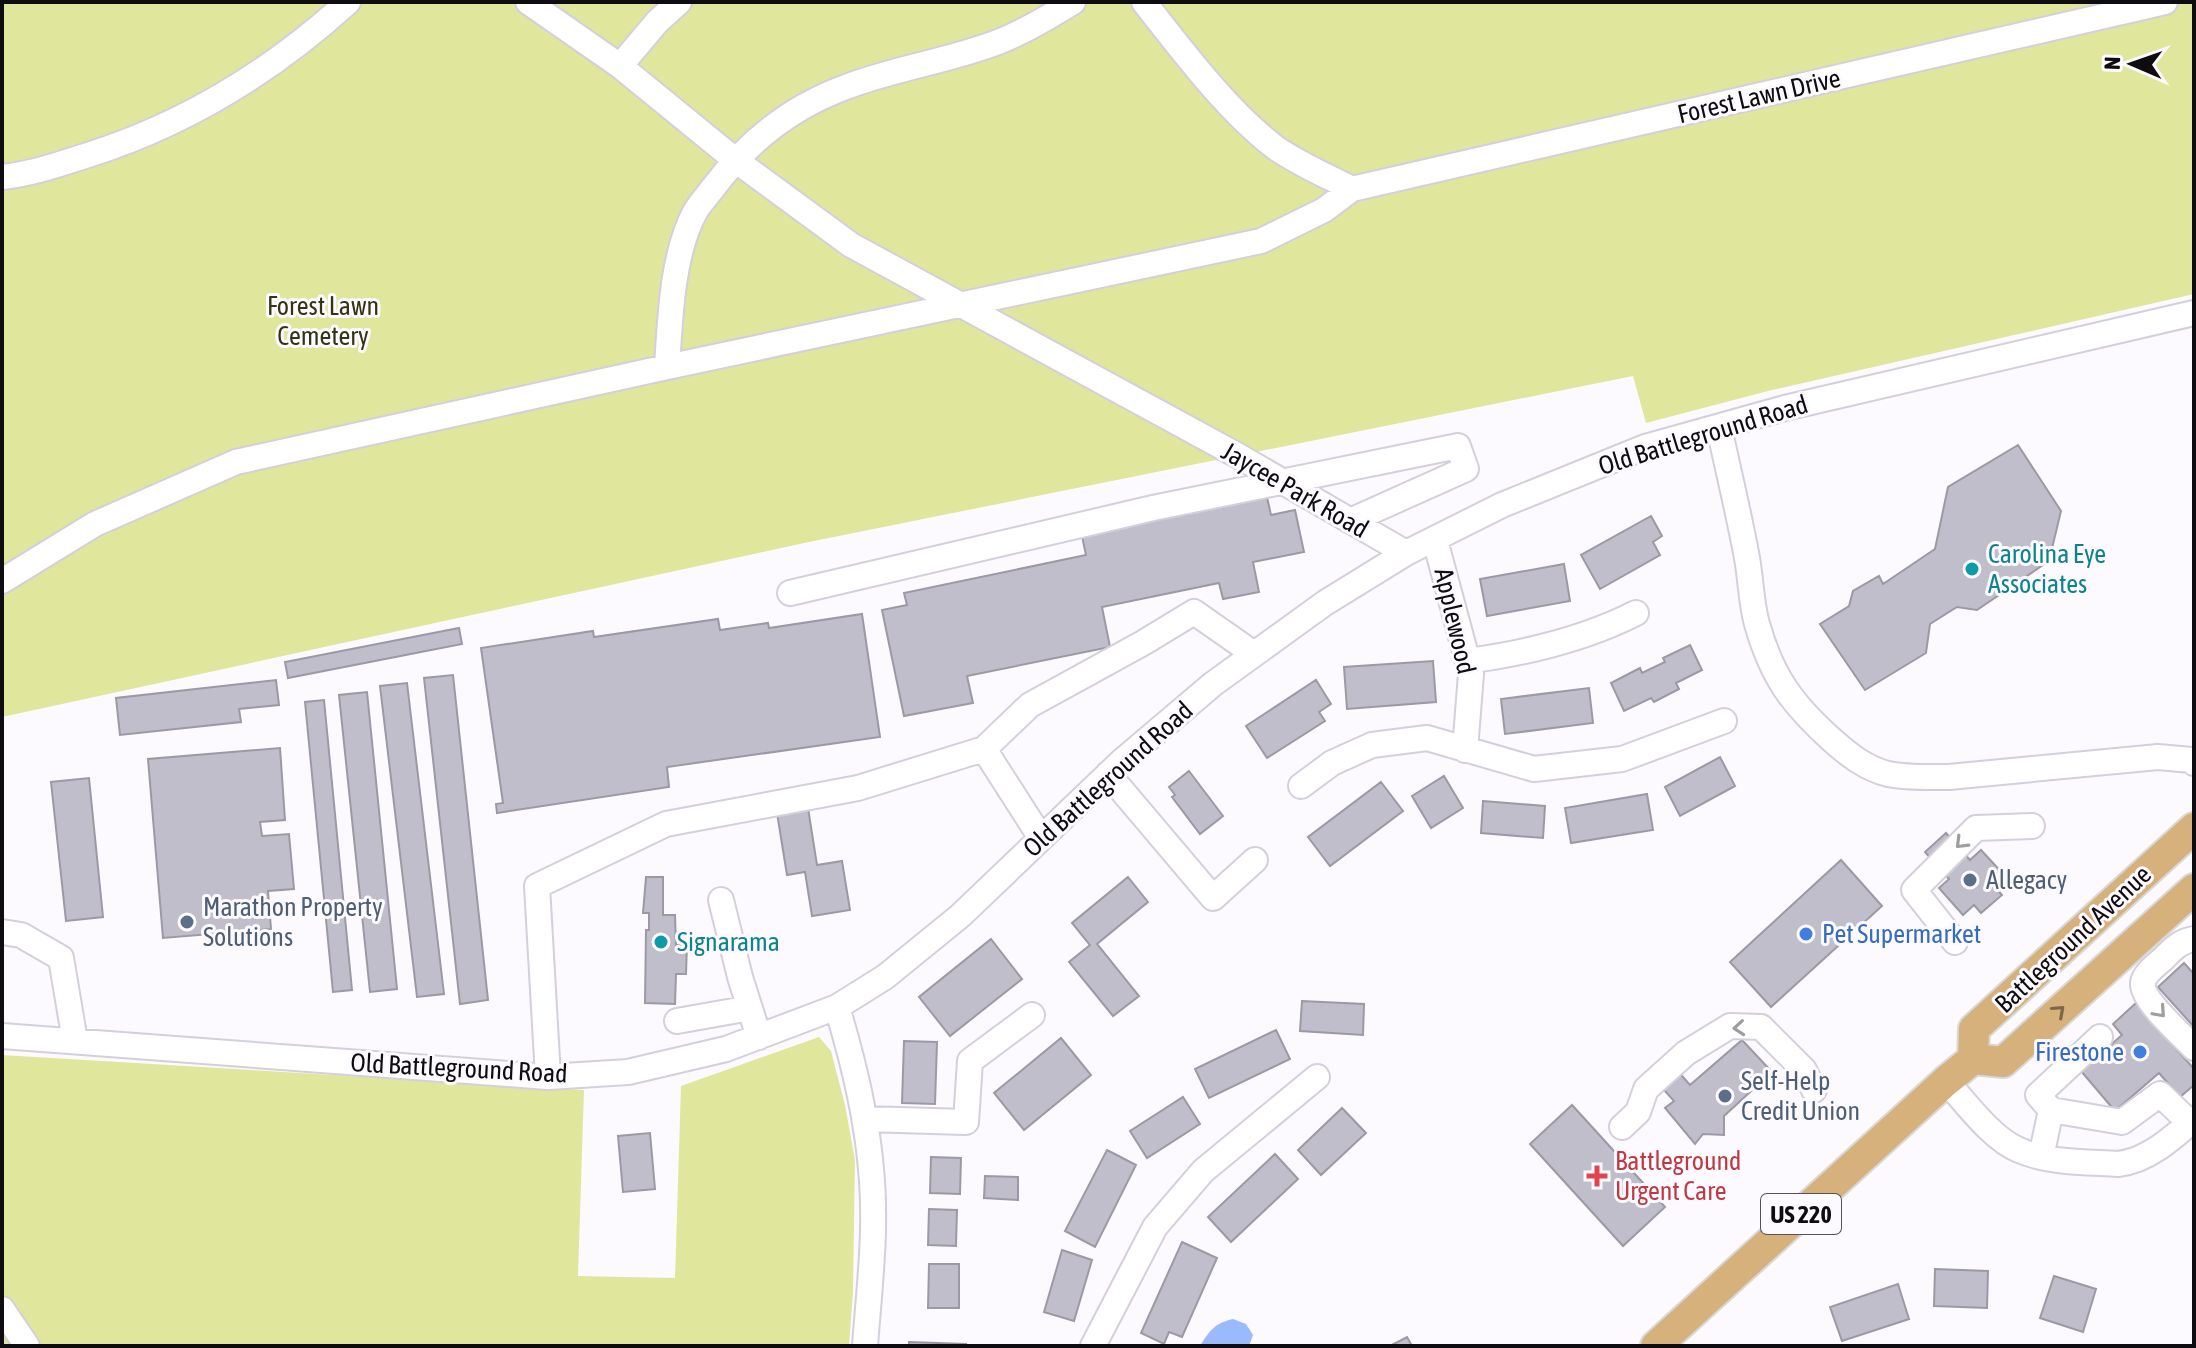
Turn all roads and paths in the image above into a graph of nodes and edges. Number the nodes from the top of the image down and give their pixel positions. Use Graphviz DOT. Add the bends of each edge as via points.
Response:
graph roads {
  1 [pos="348,2"];
  2 [pos="528,2"];
  3 [pos="679,2"];
  4 [pos="1073,2"];
  5 [pos="1144,2"];
  6 [pos="2165,2"];
  7 [pos="620,66"];
  8 [pos="734,159"];
  9 [pos="2,177"];
  10 [pos="1352,189"];
  11 [pos="958,305"];
  12 [pos="2194,313"];
  13 [pos="667,367"];
  14 [pos="1719,427"];
  15 [pos="1281,480"];
  16 [pos="1350,521"];
  17 [pos="1435,540"];
  18 [pos="1406,553"];
  19 [pos="2,581"];
  20 [pos="790,593"];
  21 [pos="1636,613"];
  22 [pos="1254,654"];
  23 [pos="1468,661"];
  24 [pos="1724,721"];
  25 [pos="984,749"];
  26 [pos="1465,750"];
  27 [pos="2194,763"];
  28 [pos="1108,774"];
  29 [pos="1301,786"];
  30 [pos="2032,826"];
  31 [pos="2194,828"];
  32 [pos="1041,838"];
  33 [pos="1255,860"];
  34 [pos="2194,889"];
  35 [pos="721,900"];
  36 [pos="2,932"];
  37 [pos="2194,939"];
  38 [pos="1955,942"];
  39 [pos="837,1007"];
  40 [pos="750,1008"];
  41 [pos="1032,1015"];
  42 [pos="677,1021"];
  43 [pos="2,1036"];
  44 [pos="759,1037"];
  45 [pos="2100,1037"];
  46 [pos="75,1041"];
  47 [pos="2194,1048"];
  48 [pos="1973,1059"];
  49 [pos="548,1077"];
  50 [pos="1317,1077"];
  51 [pos="1946,1081"];
  52 [pos="1814,1090"];
  53 [pos="2051,1110"];
  54 [pos="865,1119"];
  55 [pos="2192,1121"];
  56 [pos="1622,1127"];
  57 [pos="2041,1157"];
  58 [pos="2,1309"];
  59 [pos="27,1346"];
  60 [pos="865,1346"];
  61 [pos="1093,1346"];
  62 [pos="1656,1346"];
  1 -- 9 [label="street" via="275,64 207,106 105,150"];
  2 -- 7 [label="street, Jaycee Park Road"];
  3 -- 7 [label="street"];
  4 -- 8 [label="street" via="998,42 846,87 787,115"];
  5 -- 10 [label="street" via="1248,122 1277,148"];
  6 -- 10 [label="street, Forest Lawn Drive"];
  7 -- 8 [label="street, Jaycee Park Road"];
  8 -- 11 [label="street, Jaycee Park Road" via="851,245"];
  8 -- 13 [label="street" via="695,213 678,263"];
  10 -- 11 [label="street" via="1324,210 1261,241"];
  11 -- 13 [label="street"];
  11 -- 15 [label="street, Jaycee Park Road"];
  12 -- 14 [label="street, Old Battleground Road"];
  13 -- 19 [label="street" via="236,462 95,524"];
  14 -- 17 [label="street, Old Battleground Road" via="1645,447 1502,505"];
  14 -- 27 [label="street" via="1756,622 1767,653 1793,703 1850,756 1888,774 1915,777 2158,757"];
  15 -- 16 [label="street, Jaycee Park Road"];
  15 -- 16 [label="street" via="1458,446 1466,469"];
  15 -- 20 [label="street"];
  16 -- 18 [label="street, Jaycee Park Road"];
  17 -- 18 [label="street, Old Battleground Road"];
  17 -- 23 [label="street, Applewood"];
  18 -- 22 [label="street, Old Battleground Road"];
  21 -- 23 [label="street" via="1607,628 1522,654"];
  22 -- 25 [label="street" via="1194,612 1030,705"];
  22 -- 28 [label="street, Old Battleground Road"];
  23 -- 26 [label="street, Applewood"];
  24 -- 26 [label="street" via="1622,759 1534,769"];
  25 -- 32 [label="street"];
  25 -- 49 [label="street" via="858,788 666,824 537,886"];
  26 -- 29 [label="street" via="1427,738 1372,745 1332,763"];
  28 -- 32 [label="street, Old Battleground Road"];
  28 -- 33 [label="street" via="1213,898"];
  30 -- 38 [label="street, one-way" via="1976,828 1914,890"];
  31 -- 48 [label="main road, Battleground Avenue" via="1974,1029"];
  32 -- 39 [label="street, Old Battleground Road" via="960,916 885,977"];
  48 -- 34 [label="main road, Battleground Avenue, one-way" via="2003,1062"];
  35 -- 40 [label="street"];
  36 -- 46 [label="street" via="21,935 61,958"];
  37 -- 47 [label="street, one-way" via="2180,943 2143,982 2153,1005"];
  39 -- 44 [label="street, Old Battleground Road"];
  39 -- 54 [label="street"];
  40 -- 42 [label="street"];
  40 -- 44 [label="street"];
  41 -- 54 [label="street" via="970,1061 966,1122"];
  43 -- 46 [label="street, Old Battleground Road"];
  44 -- 49 [label="street, Old Battleground Road" via="628,1072"];
  45 -- 53 [label="street" via="2038,1095"];
  46 -- 49 [label="street, Old Battleground Road"];
  48 -- 51 [label="main road, US 220"];
  50 -- 61 [label="street" via="1203,1171 1155,1227"];
  51 -- 57 [label="street" via="2004,1141"];
  51 -- 62 [label="main road, US 220"];
  52 -- 56 [label="street, one-way" via="1804,1070 1761,1027 1730,1026 1686,1053 1646,1089 1638,1112"];
  53 -- 55 [label="street" via="2122,1122 2160,1094"];
  53 -- 57 [label="street"];
  54 -- 60 [label="street" via="873,1234"];
  55 -- 57 [label="street" via="2131,1163"];
  58 -- 59 [label="street"];
}
